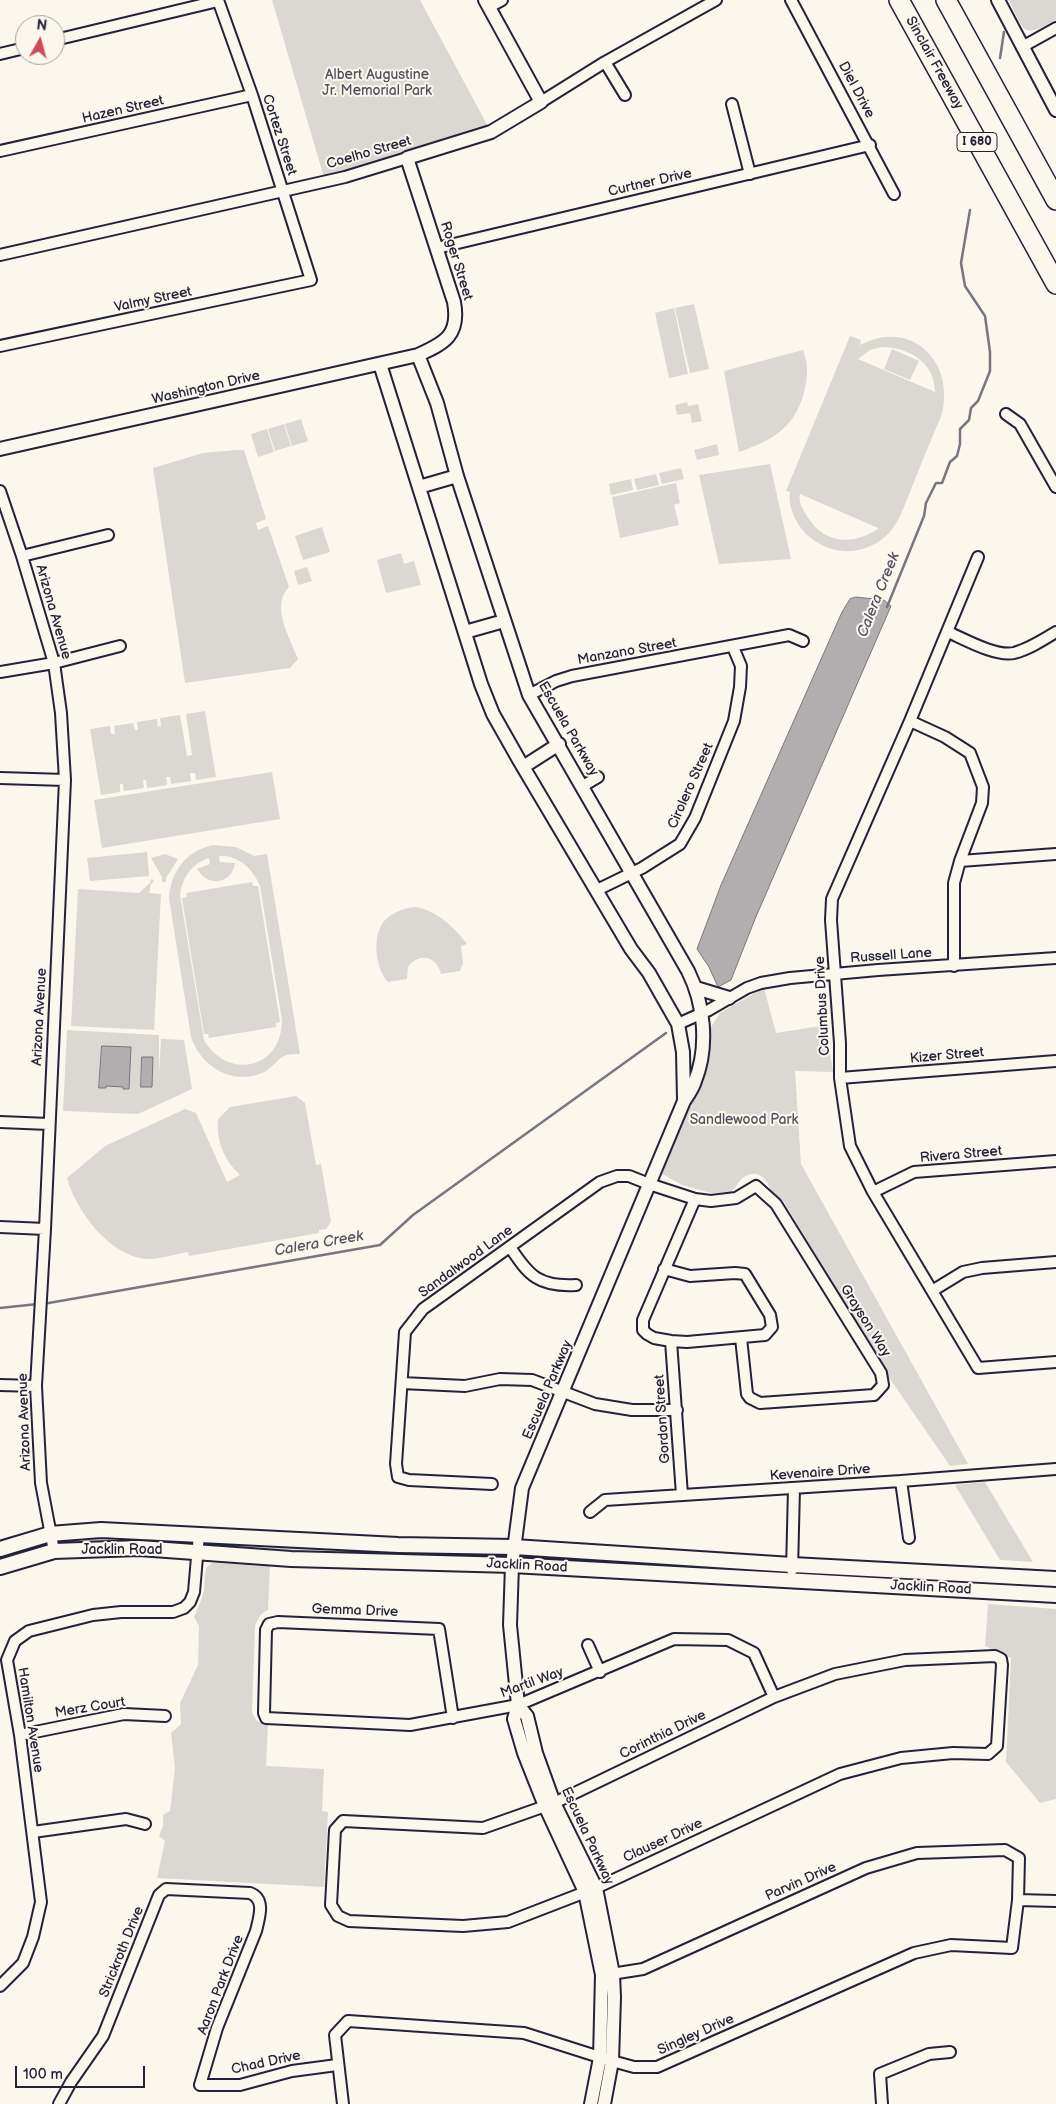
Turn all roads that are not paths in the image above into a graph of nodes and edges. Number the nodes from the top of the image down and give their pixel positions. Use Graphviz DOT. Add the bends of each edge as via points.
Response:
graph roads {
  1 [pos="218,0"];
  2 [pos="502,0"];
  3 [pos="716,0"];
  4 [pos="792,0"];
  5 [pos="899,0"];
  6 [pos="912,0"];
  7 [pos="946,0"];
  8 [pos="998,0"];
  9 [pos="487,4"];
  10 [pos="1056,28"];
  11 [pos="65,38"];
  12 [pos="1022,47"];
  13 [pos="15,50"];
  14 [pos="0,54"];
  15 [pos="606,62"];
  16 [pos="252,94"];
  17 [pos="625,95"];
  18 [pos="541,102"];
  19 [pos="732,104"];
  20 [pos="1056,110"];
  21 [pos="870,145"];
  22 [pos="0,152"];
  23 [pos="407,158"];
  24 [pos="750,174"];
  25 [pos="283,191"];
  26 [pos="894,194"];
  27 [pos="1056,200"];
  28 [pos="437,248"];
  29 [pos="0,256"];
  30 [pos="1056,262"];
  31 [pos="311,280"];
  32 [pos="1056,284"];
  33 [pos="0,346"];
  34 [pos="418,355"];
  35 [pos="380,364"];
  36 [pos="1006,414"];
  37 [pos="0,450"];
  38 [pos="458,476"];
  39 [pos="418,487"];
  40 [pos="1056,487"];
  41 [pos="0,492"];
  42 [pos="108,535"];
  43 [pos="22,556"];
  44 [pos="978,557"];
  45 [pos="504,621"];
  46 [pos="465,632"];
  47 [pos="948,632"];
  48 [pos="1056,632"];
  49 [pos="803,640"];
  50 [pos="120,646"];
  51 [pos="733,647"];
  52 [pos="54,663"];
  53 [pos="0,672"];
  54 [pos="529,695"];
  55 [pos="910,722"];
  56 [pos="559,744"];
  57 [pos="523,767"];
  58 [pos="598,777"];
  59 [pos="0,778"];
  60 [pos="65,780"];
  61 [pos="583,786"];
  62 [pos="1056,854"];
  63 [pos="960,861"];
  64 [pos="632,872"];
  65 [pos="597,890"];
  66 [pos="1056,958"];
  67 [pos="954,966"];
  68 [pos="835,974"];
  69 [pos="696,988"];
  70 [pos="729,998"];
  71 [pos="702,1013"];
  72 [pos="678,1024"];
  73 [pos="1056,1061"];
  74 [pos="840,1078"];
  75 [pos="684,1101"];
  76 [pos="0,1122"];
  77 [pos="49,1124"];
  78 [pos="1056,1161"];
  79 [pos="649,1184"];
  80 [pos="873,1192"];
  81 [pos="695,1198"];
  82 [pos="0,1227"];
  83 [pos="45,1229"];
  84 [pos="510,1247"];
  85 [pos="1056,1262"];
  86 [pos="664,1269"];
  87 [pos="576,1284"];
  88 [pos="932,1291"];
  89 [pos="741,1338"];
  90 [pos="671,1341"];
  91 [pos="1056,1362"];
  92 [pos="402,1383"];
  93 [pos="0,1385"];
  94 [pos="36,1386"];
  95 [pos="563,1392"];
  96 [pos="677,1410"];
  97 [pos="1056,1469"];
  98 [pos="901,1481"];
  99 [pos="492,1484"];
  100 [pos="794,1488"];
  101 [pos="682,1495"];
  102 [pos="590,1512"];
  103 [pos="50,1534"];
  104 [pos="199,1534"];
  105 [pos="909,1538"];
  106 [pos="514,1547"];
  107 [pos="0,1549"];
  108 [pos="54,1551"];
  109 [pos="198,1552"];
  110 [pos="512,1565"];
  111 [pos="792,1565"];
  112 [pos="0,1567"];
  113 [pos="1056,1579"];
  114 [pos="792,1581"];
  115 [pos="1056,1595"];
  116 [pos="588,1645"];
  117 [pos="600,1672"];
  118 [pos="774,1697"];
  119 [pos="518,1705"];
  120 [pos="264,1713"];
  121 [pos="165,1716"];
  122 [pos="453,1718"];
  123 [pos="20,1735"];
  124 [pos="994,1751"];
  125 [pos="549,1804"];
  126 [pos="145,1824"];
  127 [pos="33,1832"];
  128 [pos="1019,1858"];
  129 [pos="591,1890"];
  130 [pos="256,1895"];
  131 [pos="1018,1900"];
  132 [pos="1056,1901"];
  133 [pos="338,1916"];
  134 [pos="607,1974"];
  135 [pos="0,1986"];
  136 [pos="950,2052"];
  137 [pos="606,2059"];
  138 [pos="337,2065"];
  139 [pos="200,2085"];
  140 [pos="59,2104"];
  141 [pos="343,2104"];
  142 [pos="591,2104"];
  143 [pos="604,2104"];
  144 [pos="882,2104"];
  1 -- 11 [label="street"];
  1 -- 16 [label="street, Cortez Street"];
  2 -- 9 [label="street"];
  3 -- 15 [label="street, Coelho Street"];
  4 -- 21 [label="street, Diel Drive"];
  5 -- 32 [label="highway, Sinclair Freeway / I 680"];
  6 -- 30 [label="highway, I 680"];
  7 -- 27 [label="highway, I 680"];
  8 -- 12 [label="street"];
  9 -- 18 [label="street"];
  10 -- 12 [label="street"];
  12 -- 20 [label="street"];
  13 -- 14 [label="street"];
  15 -- 17 [label="street"];
  15 -- 18 [label="street, Coelho Street"];
  16 -- 22 [label="street, Hazen Street"];
  16 -- 25 [label="street, Cortez Street"];
  18 -- 23 [label="street, Coelho Street" via="491,132"];
  19 -- 24 [label="street"];
  21 -- 24 [label="street, Curtner Drive"];
  21 -- 26 [label="street, Diel Drive"];
  23 -- 25 [label="street, Coelho Street"];
  23 -- 28 [label="street, Roger Street"];
  24 -- 28 [label="street, Curtner Drive"];
  25 -- 29 [label="street, Coelho Street"];
  25 -- 31 [label="street, Cortez Street"];
  28 -- 34 [label="street, Roger Street" via="456,316 445,341"];
  31 -- 33 [label="street, Valmy Street"];
  34 -- 35 [label="street, Washington Drive"];
  34 -- 38 [label="street, Escuela Parkway" via="437,403"];
  35 -- 37 [label="street, Washington Drive"];
  35 -- 39 [label="street, Escuela Parkway"];
  36 -- 40 [label="street" via="1020,424"];
  38 -- 39 [label="street"];
  38 -- 45 [label="street, Escuela Parkway"];
  39 -- 46 [label="street, Escuela Parkway"];
  41 -- 43 [label="street, Arizona Avenue"];
  42 -- 43 [label="street"];
  43 -- 52 [label="street, Arizona Avenue"];
  44 -- 47 [label="street, Columbus Drive"];
  45 -- 46 [label="street"];
  45 -- 54 [label="street, Escuela Parkway"];
  46 -- 57 [label="street, Escuela Parkway" via="481,684"];
  47 -- 48 [label="street" via="985,648 1012,654"];
  47 -- 55 [label="street, Columbus Drive"];
  49 -- 51 [label="street, Manzano Street" via="789,635"];
  50 -- 52 [label="street"];
  51 -- 54 [label="street, Manzano Street" via="572,676"];
  51 -- 64 [label="street, Cirolero Street" via="740,666 734,721 695,818 680,844"];
  52 -- 53 [label="street"];
  52 -- 60 [label="street, Arizona Avenue"];
  54 -- 56 [label="street, Escuela Parkway"];
  55 -- 63 [label="street" via="945,737 970,753 978,771 983,787 982,803"];
  55 -- 68 [label="street, Columbus Drive" via="832,899"];
  56 -- 57 [label="street"];
  56 -- 61 [label="street, Escuela Parkway"];
  57 -- 65 [label="street, Escuela Parkway"];
  58 -- 61 [label="street"];
  59 -- 60 [label="street"];
  60 -- 77 [label="street, Arizona Avenue"];
  61 -- 64 [label="street, Escuela Parkway"];
  62 -- 63 [label="street"];
  63 -- 67 [label="street" via="953,891"];
  64 -- 65 [label="street, Cirolero Street"];
  64 -- 69 [label="street, Escuela Parkway"];
  65 -- 72 [label="street, Escuela Parkway"];
  66 -- 67 [label="street, Russell Lane"];
  67 -- 68 [label="street, Russell Lane"];
  68 -- 70 [label="street, Russell Lane" via="761,983"];
  68 -- 74 [label="street, Columbus Drive"];
  69 -- 70 [label="street"];
  69 -- 71 [label="street, Escuela Parkway"];
  70 -- 71 [label="street, Russell Lane"];
  71 -- 72 [label="street, Russell Lane"];
  71 -- 75 [label="street, Escuela Parkway" via="699,1068 695,1083"];
  72 -- 75 [label="street, Escuela Parkway" via="683,1052"];
  73 -- 74 [label="street, Kizer Street"];
  74 -- 80 [label="street, Columbus Drive" via="850,1146"];
  75 -- 79 [label="street, Escuela Parkway"];
  76 -- 77 [label="street"];
  77 -- 83 [label="street, Arizona Avenue"];
  78 -- 80 [label="street, Rivera Street" via="914,1172"];
  79 -- 81 [label="street, Sandalwood Lane"];
  79 -- 84 [label="street, Sandalwood Lane" via="622,1175 600,1182"];
  79 -- 95 [label="street, Escuela Parkway"];
  80 -- 88 [label="street, Columbus Drive"];
  81 -- 86 [label="street"];
  81 -- 89 [label="street, Grayson Way" via="711,1201 736,1198 756,1186 776,1204 881,1373 883,1384 874,1395 760,1403 747,1394"];
  82 -- 83 [label="street"];
  83 -- 94 [label="street, Arizona Avenue"];
  84 -- 87 [label="street" via="530,1275 542,1282 560,1286"];
  84 -- 92 [label="street, Sandalwood Lane" via="423,1309 405,1332"];
  85 -- 88 [label="street" via="963,1272"];
  86 -- 89 [label="street" via="690,1276 744,1274 770,1315 772,1327 765,1335"];
  86 -- 90 [label="street" via="642,1325 647,1334"];
  88 -- 91 [label="street, Columbus Drive" via="978,1368"];
  89 -- 90 [label="street"];
  90 -- 96 [label="street, Gordon Street"];
  92 -- 95 [label="street" via="465,1386 500,1379 532,1380"];
  92 -- 99 [label="street, Sandalwood Lane" via="396,1464 398,1477"];
  93 -- 94 [label="street"];
  94 -- 103 [label="street, Arizona Avenue" via="41,1482"];
  95 -- 96 [label="street" via="595,1404 632,1410"];
  95 -- 106 [label="street, Escuela Parkway" via="522,1488"];
  96 -- 101 [label="street, Gordon Street"];
  97 -- 98 [label="street, Kevenaire Drive"];
  98 -- 100 [label="street, Kevenaire Drive"];
  98 -- 105 [label="street"];
  100 -- 101 [label="street, Kevenaire Drive"];
  100 -- 111 [label="street"];
  101 -- 102 [label="street, Kevenaire Drive" via="605,1500"];
  103 -- 104 [label="main road, Jacklin Road" via="101,1530"];
  103 -- 107 [label="main road, Jacklin Road"];
  103 -- 108 [label="street, Arizona Avenue"];
  104 -- 106 [label="main road, Jacklin Road" via="398,1545"];
  104 -- 109 [label="street, Hamilton Avenue"];
  106 -- 110 [label="street, Escuela Parkway"];
  106 -- 111 [label="main road, Jacklin Road"];
  108 -- 109 [label="main road, Jacklin Road" via="139,1548"];
  108 -- 112 [label="main road, Jacklin Road"];
  109 -- 110 [label="main road, Jacklin Road" via="291,1559"];
  109 -- 123 [label="street, Hamilton Avenue" via="194,1592 184,1608 173,1612 93,1615 29,1631 15,1641 7,1660"];
  110 -- 114 [label="main road, Jacklin Road"];
  110 -- 119 [label="street, Escuela Parkway" via="510,1624"];
  111 -- 113 [label="main road, Jacklin Road"];
  111 -- 114 [label="street"];
  114 -- 115 [label="main road, Jacklin Road"];
  116 -- 117 [label="street"];
  117 -- 118 [label="street, Martil Way" via="674,1639 728,1640 754,1653"];
  117 -- 119 [label="street, Martil Way"];
  118 -- 124 [label="street, Corinthia Drive" via="834,1674 905,1660 994,1656 1001,1659 1002,1665 997,1746"];
  118 -- 125 [label="street, Corinthia Drive"];
  119 -- 122 [label="street, Martil Way"];
  119 -- 125 [label="street, Escuela Parkway" via="527,1716"];
  120 -- 122 [label="street, Martil Way" via="266,1718 410,1725"];
  120 -- 122 [label="street, Gemma Drive" via="266,1630 269,1624 278,1622 439,1629"];
  121 -- 123 [label="street, Merz Court" via="124,1714"];
  123 -- 127 [label="street, Hamilton Avenue"];
  124 -- 129 [label="street, Clauser Drive" via="988,1754 953,1753 901,1758 840,1774"];
  125 -- 129 [label="street, Escuela Parkway"];
  125 -- 133 [label="street, Corinthia Drive" via="483,1828 343,1821 335,1830 331,1905"];
  126 -- 127 [label="street" via="126,1819"];
  127 -- 135 [label="street, Hamilton Avenue" via="40,1902 33,1936 23,1963"];
  128 -- 131 [label="street, Singley Drive"];
  128 -- 134 [label="street, Parvin Drive" via="1005,1850 917,1852 866,1868 643,1969"];
  129 -- 133 [label="street, Clauser Drive" via="508,1922 463,1926 349,1921"];
  129 -- 134 [label="street, Escuela Parkway"];
  130 -- 139 [label="street, Aaron Park Drive" via="260,1901 256,1931 217,2028"];
  130 -- 140 [label="street, Strickroth Drive" via="162,1891 103,2036"];
  131 -- 132 [label="street"];
  131 -- 137 [label="street, Singley Drive" via="1012,1948 952,1945 914,1953 657,2067 634,2067"];
  134 -- 137 [label="street, Escuela Parkway" via="614,2015"];
  136 -- 144 [label="street" via="929,2054 880,2074"];
  137 -- 138 [label="street, Singley Drive" via="524,2033 348,2021 335,2035"];
  137 -- 142 [label="street, Escuela Parkway"];
  137 -- 143 [label="street, Escuela Parkway"];
  138 -- 139 [label="street, Chad Drive" via="292,2071 240,2085"];
  138 -- 141 [label="street, Singley Drive"];
}
